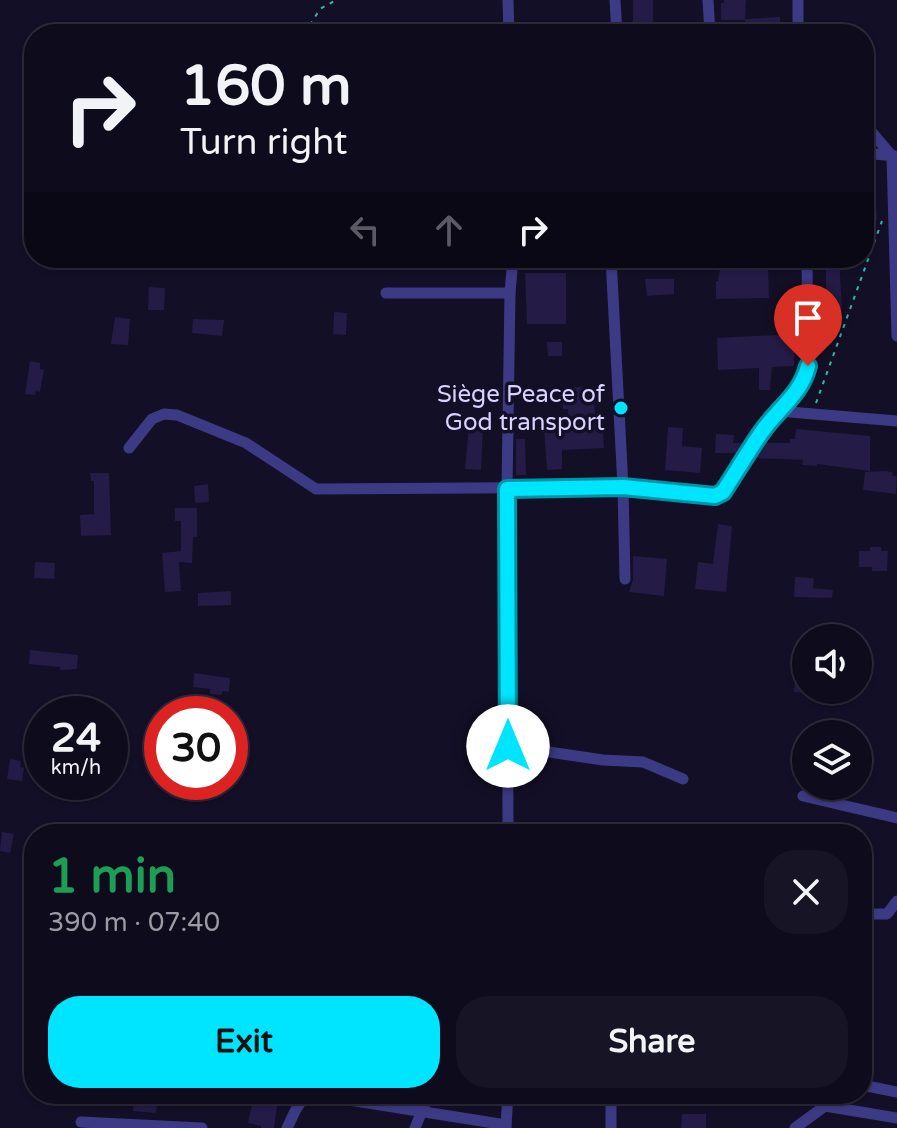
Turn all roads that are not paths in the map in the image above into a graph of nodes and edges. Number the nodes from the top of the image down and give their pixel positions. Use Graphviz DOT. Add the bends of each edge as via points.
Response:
graph roads {
  1 [pos="508,0"];
  2 [pos="615,0"];
  3 [pos="708,0"];
  4 [pos="798,0"];
  5 [pos="509,24"];
  6 [pos="616,24"];
  7 [pos="709,24"];
  8 [pos="798,24"];
  9 [pos="874,134"];
  10 [pos="874,154"];
  11 [pos="894,156"];
  12 [pos="513,268"];
  13 [pos="612,268"];
  14 [pos="807,268"];
  15 [pos="386,293"];
  16 [pos="510,293"];
  17 [pos="897,336"];
  18 [pos="778,411"];
  19 [pos="897,421"];
  20 [pos="129,448"];
  21 [pos="623,487"];
  22 [pos="507,489"];
  23 [pos="625,579"];
  24 [pos="508,746"];
  25 [pos="683,779"];
  26 [pos="820,800"];
  27 [pos="897,818"];
  28 [pos="508,824"];
  29 [pos="897,901"];
  30 [pos="892,914"];
  31 [pos="872,1087"];
  32 [pos="897,1092"];
  33 [pos="299,1104"];
  34 [pos="367,1104"];
  35 [pos="425,1104"];
  36 [pos="507,1104"];
  37 [pos="611,1104"];
  38 [pos="422,1112"];
  39 [pos="897,1118"];
  40 [pos="81,1122"];
  41 [pos="506,1126"];
  42 [pos="202,1128"];
  43 [pos="287,1128"];
  44 [pos="415,1128"];
  45 [pos="611,1128"];
  46 [pos="795,1128"];
  1 -- 5 [label="street"];
  2 -- 6 [label="street"];
  3 -- 7 [label="street"];
  4 -- 8 [label="street"];
  9 -- 11 [label="street"];
  10 -- 11 [label="street"];
  11 -- 17 [label="street"];
  12 -- 16 [label="street"];
  13 -- 21 [label="street"];
  14 -- 18 [label="street" via="808,366 798,392"];
  15 -- 16 [label="street"];
  16 -- 22 [label="street"];
  18 -- 19 [label="street"];
  18 -- 21 [label="street" via="723,492 715,496"];
  20 -- 22 [label="street" via="152,419 177,415 246,443 316,489"];
  21 -- 22 [label="street"];
  21 -- 23 [label="street"];
  22 -- 24 [label="street"];
  24 -- 25 [label="street" via="643,762"];
  24 -- 28 [label="street"];
  26 -- 27 [label="street"];
  29 -- 30 [label="street"];
  31 -- 32 [label="street"];
  33 -- 43 [label="street"];
  34 -- 38 [label="street"];
  35 -- 38 [label="street"];
  36 -- 41 [label="street"];
  37 -- 45 [label="street"];
  38 -- 41 [label="street"];
  38 -- 44 [label="street"];
  39 -- 46 [label="street" via="825,1106"];
  40 -- 42 [label="street"];
}
